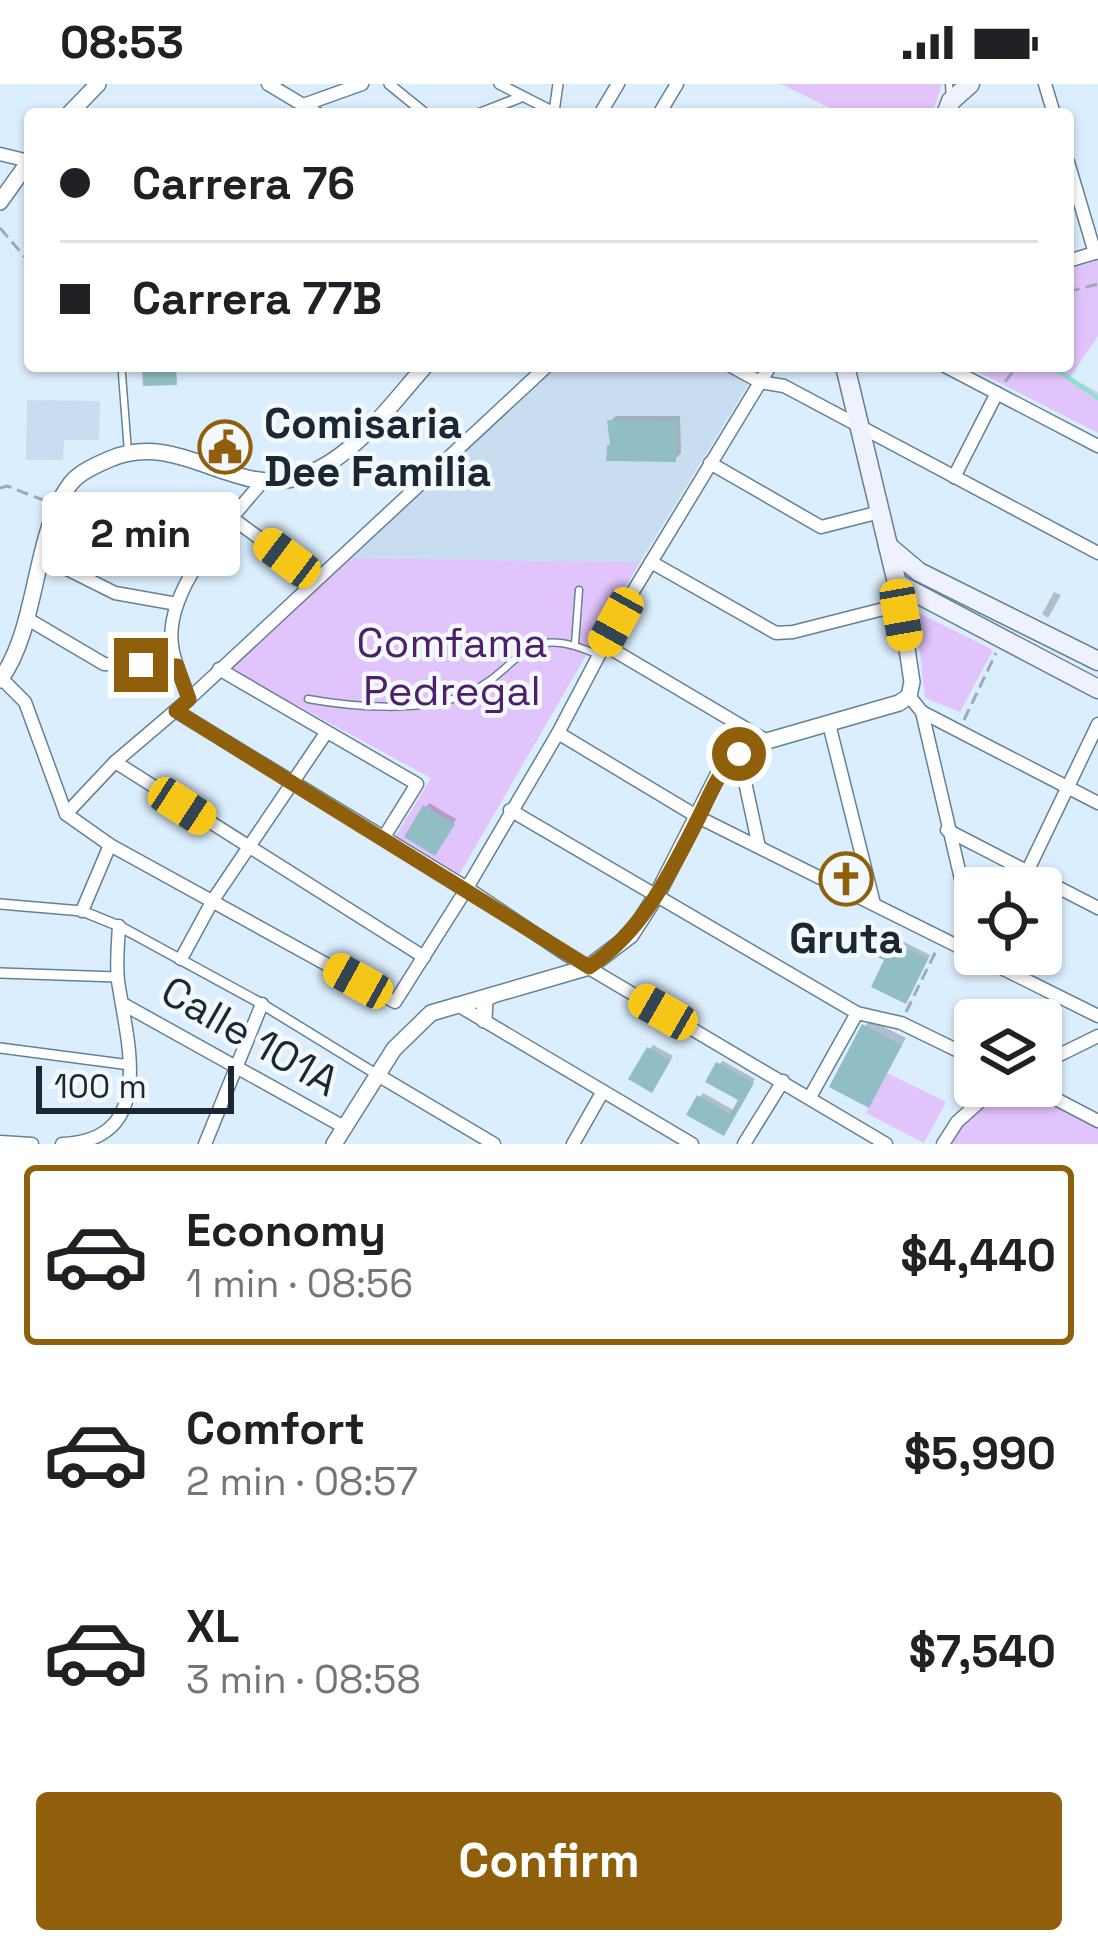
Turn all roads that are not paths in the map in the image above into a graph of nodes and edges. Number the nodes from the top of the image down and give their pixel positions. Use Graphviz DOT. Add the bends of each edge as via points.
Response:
graph roads {
  1 [pos="98,84"];
  2 [pos="268,84"];
  3 [pos="362,84"];
  4 [pos="389,84"];
  5 [pos="499,84"];
  6 [pos="970,84"];
  7 [pos="519,98"];
  8 [pos="950,103"];
  9 [pos="306,104"];
  10 [pos="75,108"];
  11 [pos="311,108"];
  12 [pos="419,108"];
  13 [pos="493,108"];
  14 [pos="544,108"];
  15 [pos="24,169"];
  16 [pos="1074,180"];
  17 [pos="0,202"];
  18 [pos="1097,252"];
  19 [pos="420,372"];
  20 [pos="540,372"];
  21 [pos="742,372"];
  22 [pos="766,372"];
  23 [pos="847,372"];
  24 [pos="956,372"];
  25 [pos="122,374"];
  26 [pos="760,382"];
  27 [pos="997,393"];
  28 [pos="854,401"];
  29 [pos="837,416"];
  30 [pos="860,427"];
  31 [pos="1098,446"];
  32 [pos="128,452"];
  33 [pos="710,463"];
  34 [pos="954,477"];
  35 [pos="263,481"];
  36 [pos="62,501"];
  37 [pos="880,512"];
  38 [pos="232,518"];
  39 [pos="888,546"];
  40 [pos="208,547"];
  41 [pos="1098,553"];
  42 [pos="43,557"];
  43 [pos="651,562"];
  44 [pos="315,578"];
  45 [pos="897,583"];
  46 [pos="579,590"];
  47 [pos="177,604"];
  48 [pos="899,605"];
  49 [pos="26,618"];
  50 [pos="575,644"];
  51 [pos="601,650"];
  52 [pos="1098,661"];
  53 [pos="177,666"];
  54 [pos="219,669"];
  55 [pos="1,679"];
  56 [pos="1098,689"];
  57 [pos="909,696"];
  58 [pos="189,699"];
  59 [pos="308,699"];
  60 [pos="176,711"];
  61 [pos="922,712"];
  62 [pos="829,724"];
  63 [pos="1098,724"];
  64 [pos="326,733"];
  65 [pos="558,734"];
  66 [pos="767,741"];
  67 [pos="739,754"];
  68 [pos="115,762"];
  69 [pos="294,783"];
  70 [pos="1066,787"];
  71 [pos="1098,803"];
  72 [pos="510,810"];
  73 [pos="66,814"];
  74 [pos="698,817"];
  75 [pos="946,830"];
  76 [pos="384,837"];
  77 [pos="110,845"];
  78 [pos="759,847"];
  79 [pos="250,850"];
  80 [pos="956,867"];
  81 [pos="1018,867"];
  82 [pos="1029,867"];
  83 [pos="467,888"];
  84 [pos="1062,890"];
  85 [pos="658,893"];
  86 [pos="213,900"];
  87 [pos="0,904"];
  88 [pos="874,904"];
  89 [pos="1098,908"];
  90 [pos="82,911"];
  91 [pos="119,926"];
  92 [pos="954,944"];
  93 [pos="424,957"];
  94 [pos="181,959"];
  95 [pos="589,967"];
  96 [pos="0,973"];
  97 [pos="1017,975"];
  98 [pos="117,976"];
  99 [pos="493,995"];
  100 [pos="123,1004"];
  101 [pos="262,1004"];
  102 [pos="456,1004"];
  103 [pos="857,1012"];
  104 [pos="1098,1016"];
  105 [pos="484,1020"];
  106 [pos="1098,1036"];
  107 [pos="0,1048"];
  108 [pos="954,1049"];
  109 [pos="1062,1054"];
  110 [pos="130,1065"];
  111 [pos="233,1068"];
  112 [pos="376,1074"];
  113 [pos="783,1081"];
  114 [pos="603,1091"];
  115 [pos="810,1097"];
  116 [pos="1062,1102"];
  117 [pos="972,1107"];
  118 [pos="1098,1121"];
  119 [pos="344,1127"];
  120 [pos="0,1142"];
  121 [pos="32,1144"];
  122 [pos="62,1144"];
  123 [pos="205,1144"];
  124 [pos="334,1144"];
  125 [pos="494,1144"];
  126 [pos="573,1144"];
  127 [pos="692,1144"];
  128 [pos="744,1144"];
  129 [pos="886,1144"];
  130 [pos="943,1144"];
  1 -- 10 [label="street"];
  2 -- 9 [label="street"];
  3 -- 9 [label="street"];
  4 -- 12 [label="street"];
  5 -- 7 [label="street"];
  6 -- 8 [label="main road"];
  7 -- 13 [label="street"];
  7 -- 14 [label="street"];
  9 -- 11 [label="street"];
  15 -- 17 [label="street"];
  16 -- 18 [label="street"];
  19 -- 35 [label="street" via="352,446 317,471"];
  20 -- 44 [label="street"];
  21 -- 26 [label="street"];
  22 -- 26 [label="street"];
  23 -- 28 [label="main road"];
  24 -- 27 [label="street"];
  25 -- 32 [label="lane"];
  26 -- 29 [label="street" via="775,382"];
  26 -- 33 [label="street"];
  27 -- 31 [label="street"];
  27 -- 34 [label="street"];
  28 -- 29 [label="street"];
  28 -- 30 [label="main road"];
  29 -- 30 [label="street"];
  30 -- 34 [label="street"];
  30 -- 37 [label="main road"];
  32 -- 35 [label="street" via="167,452"];
  32 -- 36 [label="street" via="92,467"];
  33 -- 37 [label="street" via="821,526"];
  33 -- 43 [label="street"];
  34 -- 41 [label="street"];
  35 -- 38 [label="street"];
  36 -- 40 [label="street"];
  36 -- 42 [label="street"];
  37 -- 39 [label="main road"];
  38 -- 40 [label="street"];
  38 -- 44 [label="street"];
  39 -- 45 [label="main road"];
  39 -- 52 [label="main road" via="919,572"];
  40 -- 47 [label="street"];
  42 -- 47 [label="street" via="115,593"];
  42 -- 49 [label="street"];
  43 -- 48 [label="street" via="776,633"];
  43 -- 51 [label="street"];
  44 -- 54 [label="street"];
  45 -- 48 [label="street"];
  45 -- 56 [label="main road"];
  46 -- 50 [label="lane"];
  47 -- 53 [label="street" via="170,640"];
  48 -- 57 [label="street"];
  49 -- 53 [label="street" via="104,664"];
  49 -- 55 [label="street"];
  50 -- 51 [label="lane"];
  50 -- 59 [label="lane" via="534,644 470,693 447,700"];
  51 -- 65 [label="street"];
  51 -- 66 [label="street"];
  53 -- 58 [label="street"];
  54 -- 58 [label="street"];
  54 -- 64 [label="street"];
  55 -- 73 [label="street" via="25,702"];
  57 -- 61 [label="street"];
  57 -- 62 [label="street"];
  58 -- 60 [label="street"];
  60 -- 68 [label="street"];
  60 -- 69 [label="street"];
  61 -- 70 [label="street"];
  61 -- 75 [label="street"];
  62 -- 66 [label="street"];
  62 -- 88 [label="street"];
  63 -- 70 [label="street"];
  64 -- 69 [label="street"];
  64 -- 76 [label="street" via="417,784"];
  65 -- 72 [label="street"];
  65 -- 74 [label="street"];
  66 -- 67 [label="street"];
  67 -- 74 [label="street" via="718,775"];
  67 -- 78 [label="street"];
  68 -- 73 [label="street"];
  68 -- 79 [label="street"];
  69 -- 76 [label="street"];
  69 -- 79 [label="street"];
  70 -- 71 [label="street"];
  70 -- 82 [label="street"];
  72 -- 83 [label="street"];
  72 -- 85 [label="street"];
  73 -- 77 [label="street"];
  74 -- 78 [label="street"];
  74 -- 85 [label="street"];
  75 -- 80 [label="street"];
  75 -- 81 [label="street"];
  76 -- 83 [label="street"];
  77 -- 86 [label="street"];
  77 -- 90 [label="street"];
  78 -- 88 [label="street"];
  79 -- 86 [label="street"];
  79 -- 93 [label="street"];
  83 -- 93 [label="street"];
  83 -- 95 [label="street"];
  84 -- 89 [label="street"];
  85 -- 95 [label="street" via="631,935"];
  85 -- 103 [label="street"];
  86 -- 93 [label="street" via="394,1002"];
  86 -- 94 [label="street"];
  87 -- 90 [label="street"];
  88 -- 92 [label="street"];
  90 -- 91 [label="street"];
  91 -- 94 [label="street"];
  91 -- 98 [label="street"];
  94 -- 101 [label="street"];
  95 -- 99 [label="street"];
  95 -- 113 [label="street"];
  96 -- 98 [label="street, Calle 101A"];
  97 -- 104 [label="street"];
  98 -- 100 [label="street"];
  99 -- 102 [label="street"];
  99 -- 105 [label="street" via="485,999"];
  100 -- 110 [label="street"];
  100 -- 111 [label="street, Calle 101A"];
  101 -- 111 [label="street"];
  101 -- 112 [label="street"];
  102 -- 105 [label="street"];
  102 -- 112 [label="street" via="417,1023"];
  103 -- 108 [label="street"];
  103 -- 115 [label="street"];
  105 -- 114 [label="street"];
  106 -- 109 [label="street"];
  107 -- 110 [label="street, Calle 101A"];
  110 -- 122 [label="street" via="126,1106 99,1138"];
  111 -- 119 [label="street, Calle 101A"];
  111 -- 123 [label="street"];
  112 -- 119 [label="street"];
  112 -- 125 [label="street"];
  113 -- 115 [label="street"];
  113 -- 128 [label="street"];
  114 -- 126 [label="street"];
  114 -- 127 [label="street"];
  115 -- 129 [label="street"];
  116 -- 118 [label="street"];
  117 -- 130 [label="street"];
  119 -- 124 [label="street"];
  120 -- 121 [label="street"];
}
